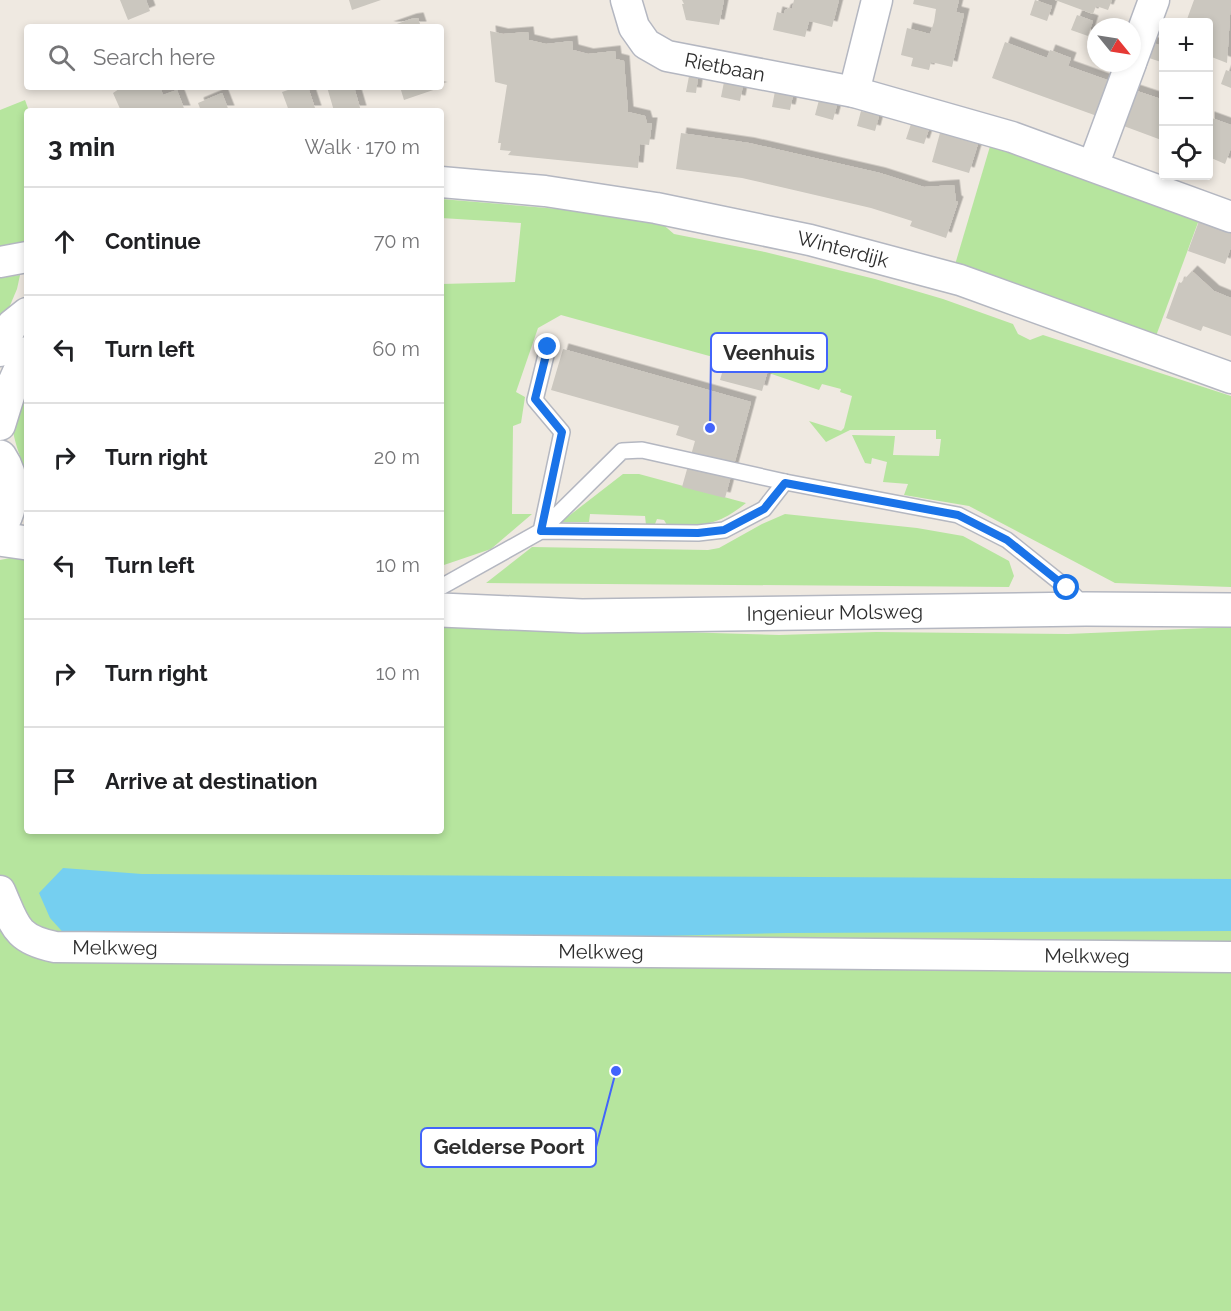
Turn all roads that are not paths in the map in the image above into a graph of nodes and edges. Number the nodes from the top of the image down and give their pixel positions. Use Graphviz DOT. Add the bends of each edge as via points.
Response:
graph roads {
  1 [pos="626,0"];
  2 [pos="877,0"];
  3 [pos="1154,0"];
  4 [pos="1141,37"];
  5 [pos="1128,72"];
  6 [pos="854,92"];
  7 [pos="1093,166"];
  8 [pos="444,182"];
  9 [pos="1231,217"];
  10 [pos="24,258"];
  11 [pos="0,262"];
  12 [pos="24,315"];
  13 [pos="548,347"];
  14 [pos="0,351"];
  15 [pos="24,358"];
  16 [pos="1231,378"];
  17 [pos="0,425"];
  18 [pos="0,457"];
  19 [pos="785,483"];
  20 [pos="19,498"];
  21 [pos="0,527"];
  22 [pos="541,531"];
  23 [pos="0,539"];
  24 [pos="24,543"];
  25 [pos="444,585"];
  26 [pos="1086,609"];
  27 [pos="444,610"];
  28 [pos="1231,610"];
  29 [pos="0,891"];
  30 [pos="1231,957"];
  1 -- 6 [label="street, Rietbaan" via="634,27 646,44 667,56"];
  2 -- 6 [label="street"];
  3 -- 4 [label="street"];
  5 -- 7 [label="street"];
  6 -- 7 [label="street, Rietbaan"];
  7 -- 9 [label="street, Rietbaan"];
  8 -- 16 [label="street, Winterdijk" via="545,191 645,206 810,240 960,280"];
  10 -- 11 [label="street"];
  12 -- 14 [label="street" via="12,325"];
  13 -- 22 [label="lane" via="535,399 562,432"];
  15 -- 17 [label="street"];
  18 -- 20 [label="main road"];
  19 -- 22 [label="lane" via="764,509 724,530"];
  19 -- 22 [label="lane" via="642,450 622,451"];
  19 -- 26 [label="lane" via="958,515 1007,540 1067,588"];
  20 -- 21 [label="main road"];
  22 -- 25 [label="lane"];
  23 -- 24 [label="main road"];
  26 -- 27 [label="main road, Ingenieur Molsweg" via="582,616"];
  26 -- 28 [label="main road, Ingenieur Molsweg"];
  29 -- 30 [label="street, Melkweg" via="21,934 36,944 55,947"];
}
